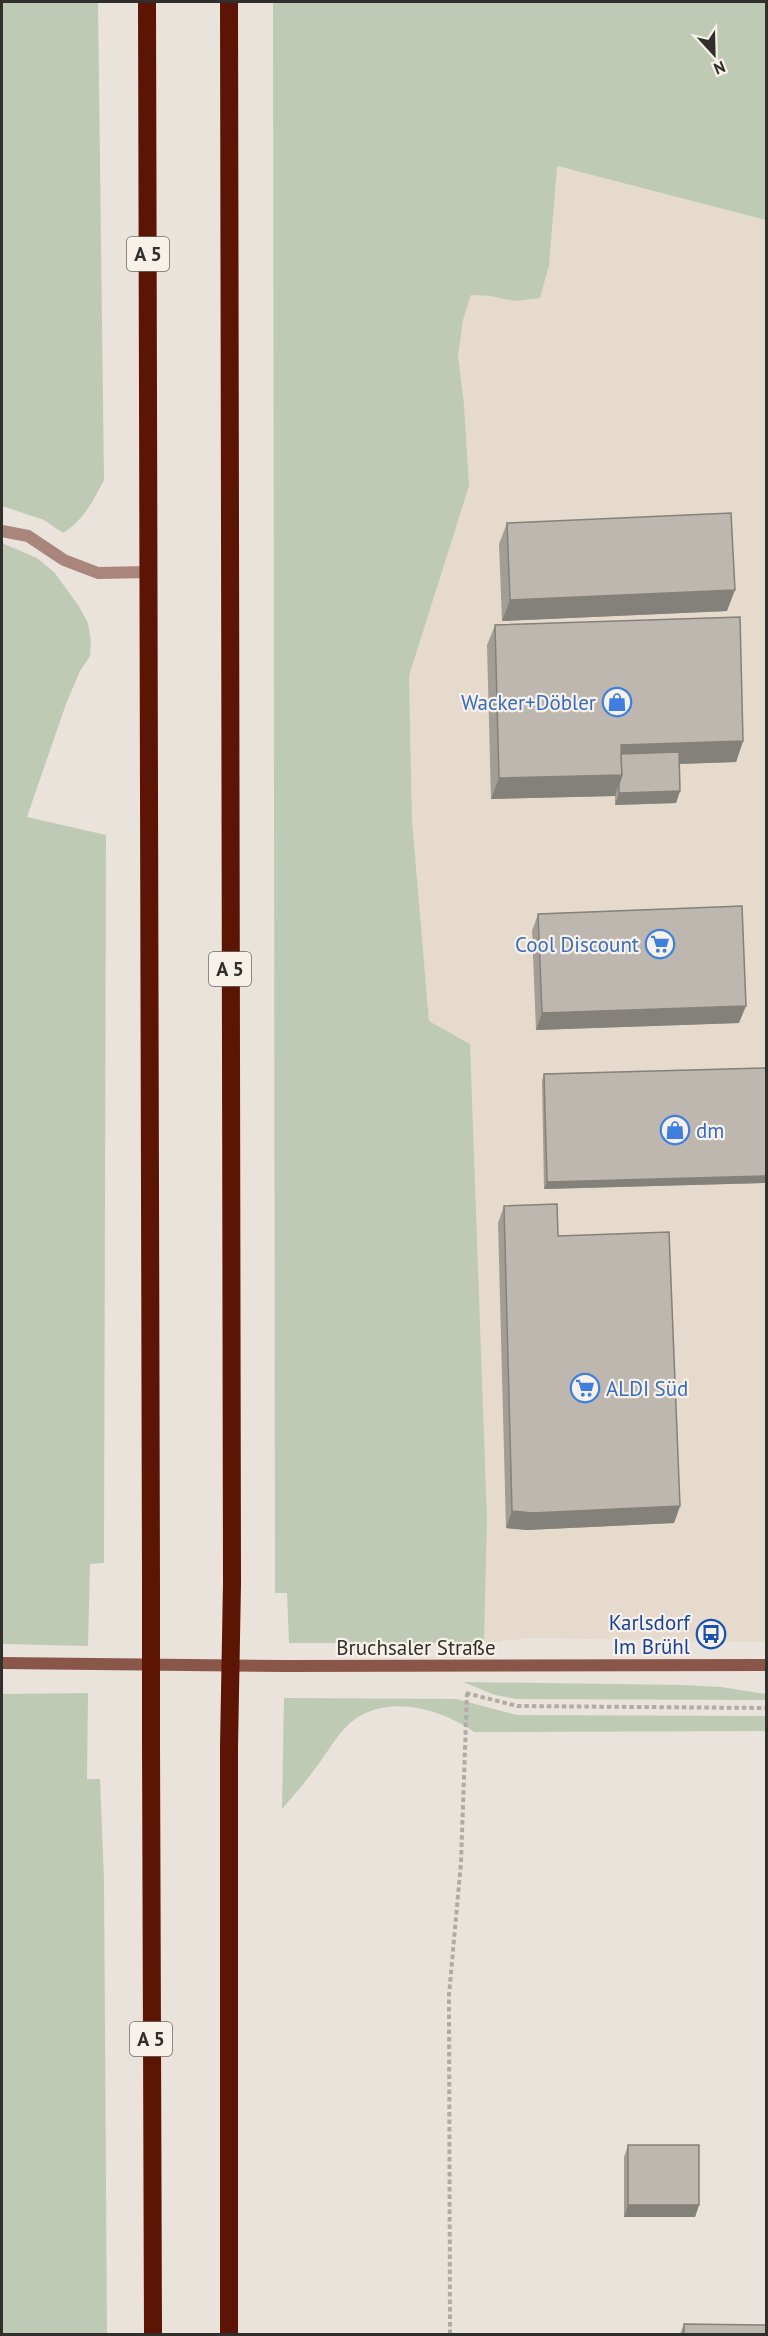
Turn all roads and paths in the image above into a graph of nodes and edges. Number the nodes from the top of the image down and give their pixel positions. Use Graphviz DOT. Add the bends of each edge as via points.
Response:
graph roads {
  1 [pos="147,2"];
  2 [pos="229,2"];
  3 [pos="2,531"];
  4 [pos="148,572"];
  5 [pos="2,1663"];
  6 [pos="766,1665"];
  7 [pos="766,1708"];
  8 [pos="153,2334"];
  9 [pos="229,2334"];
  10 [pos="450,2334"];
  1 -- 4 [label="highway, A 5"];
  2 -- 9 [label="highway, A 5, bridge"];
  3 -- 4 [label="lane" via="28,536 64,560 98,573"];
  4 -- 8 [label="highway, A 5, bridge"];
  5 -- 6 [label="street, Bruchsaler Straße"];
  7 -- 10 [label="path" via="517,1706 466,1693 461,1862 449,1995"];
}
